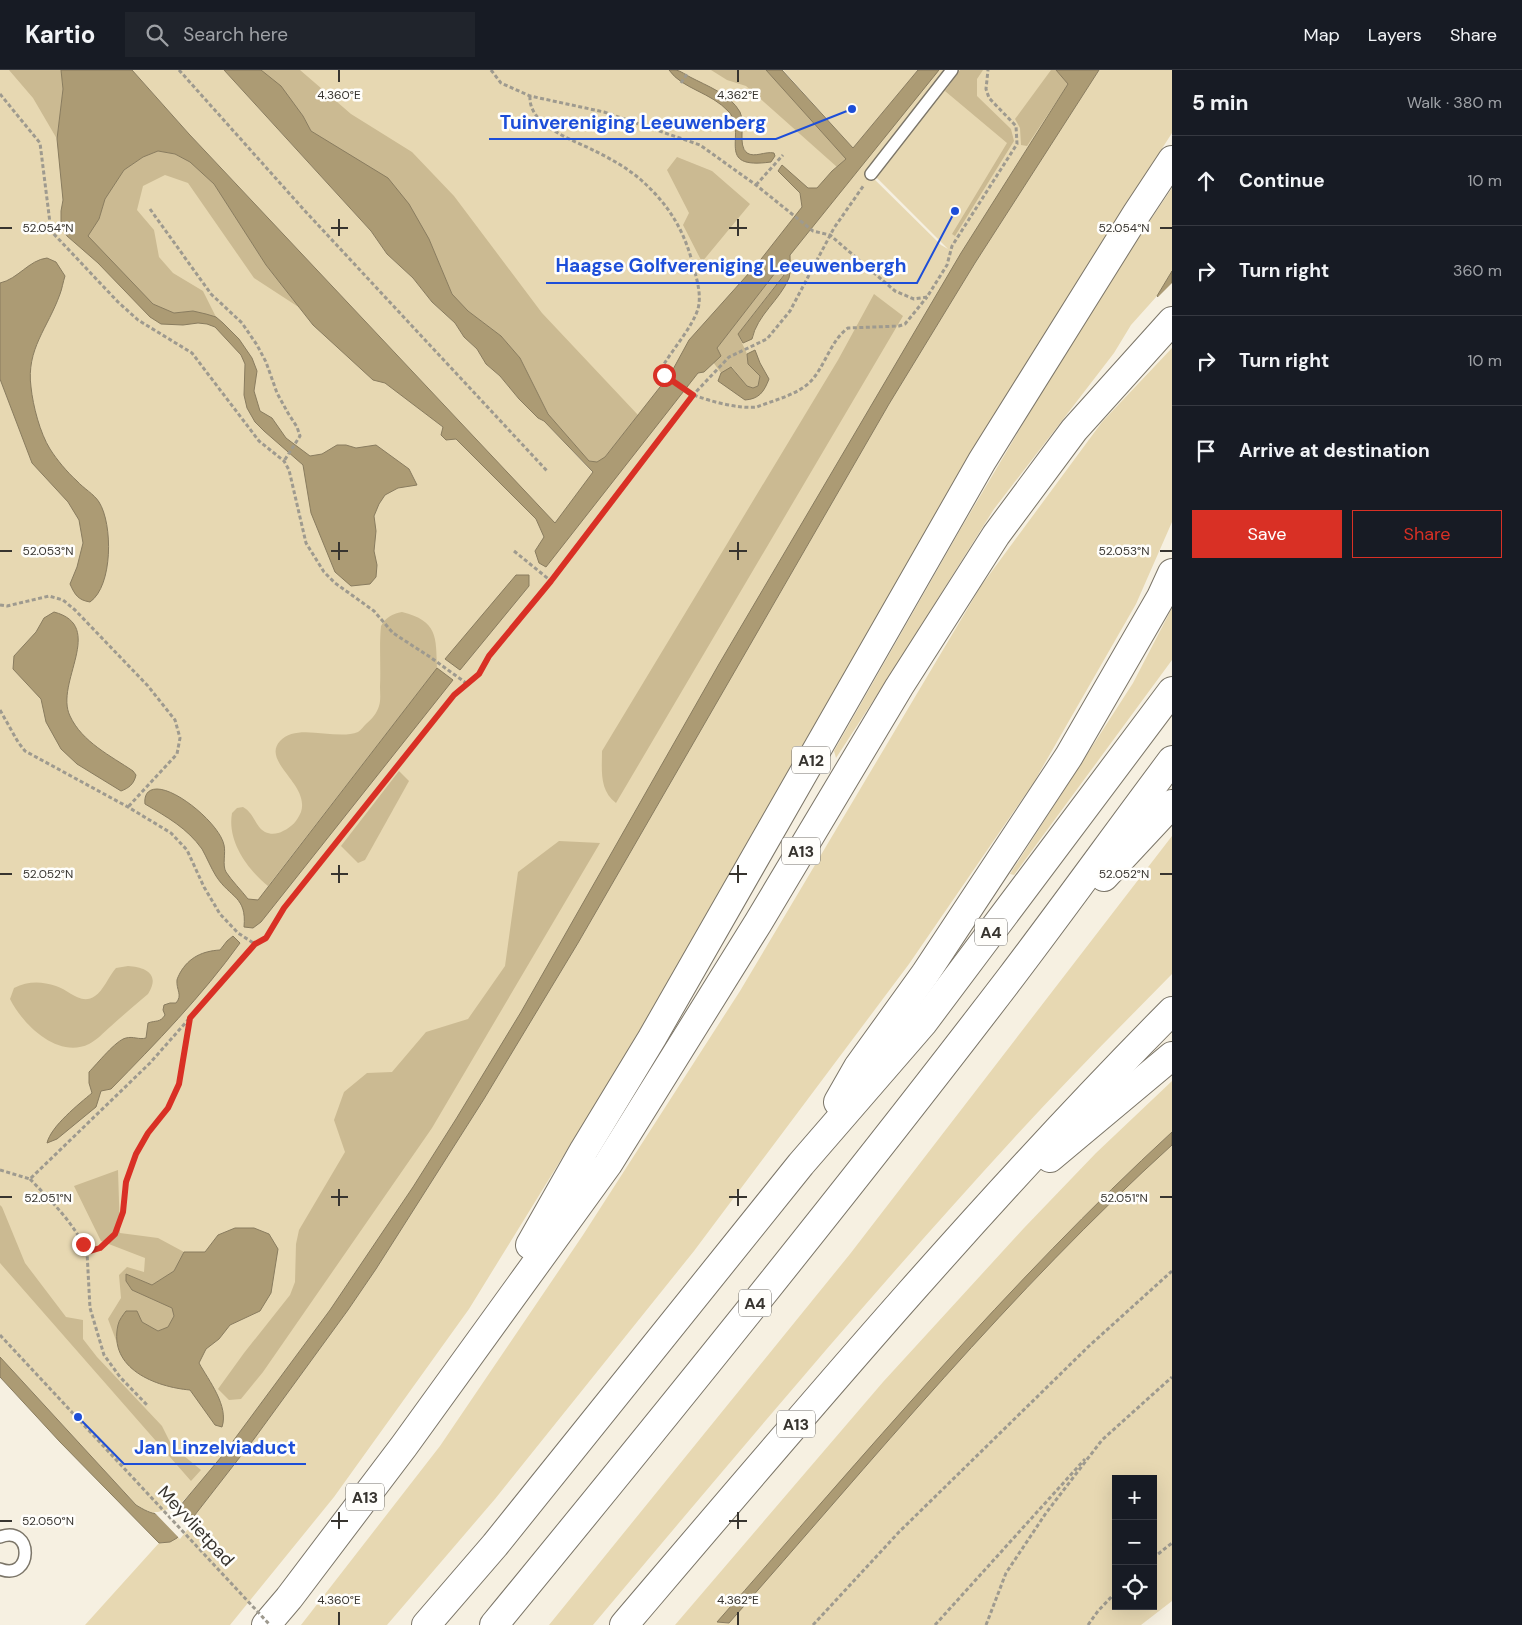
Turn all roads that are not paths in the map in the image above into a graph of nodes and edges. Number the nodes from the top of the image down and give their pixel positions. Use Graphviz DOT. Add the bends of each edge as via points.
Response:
graph roads {
  1 [pos="952,70"];
  2 [pos="1172,160"];
  3 [pos="871,174"];
  4 [pos="1172,321"];
  5 [pos="1172,573"];
  6 [pos="1172,691"];
  7 [pos="1172,760"];
  8 [pos="1172,804"];
  9 [pos="1011,977"];
  10 [pos="1172,1011"];
  11 [pos="1172,1056"];
  12 [pos="801,1164"];
  13 [pos="970,1224"];
  14 [pos="461,1367"];
  15 [pos="0,1536"];
  16 [pos="0,1569"];
  17 [pos="266,1625"];
  18 [pos="426,1625"];
  19 [pos="494,1625"];
  20 [pos="624,1625"];
  1 -- 3 [label="lane"];
  2 -- 14 [label="highway, A12" via="982,461"];
  4 -- 14 [label="highway, A13" via="1074,430 996,535 899,687 758,923 608,1164"];
  5 -- 12 [label="highway" via="1069,756 925,974 858,1067"];
  6 -- 12 [label="highway, A4" via="923,1023"];
  7 -- 9 [label="highway, A4"];
  8 -- 9 [label="highway, A4"];
  9 -- 19 [label="highway, A4" via="682,1396"];
  10 -- 13 [label="highway, A13"];
  11 -- 13 [label="highway, A13"];
  12 -- 18 [label="highway, A4" via="495,1545"];
  13 -- 20 [label="highway, A13"];
  14 -- 17 [label="highway, A13"];
  15 -- 16 [label="lane" via="16,1536 26,1551 20,1566 9,1571"];
}
